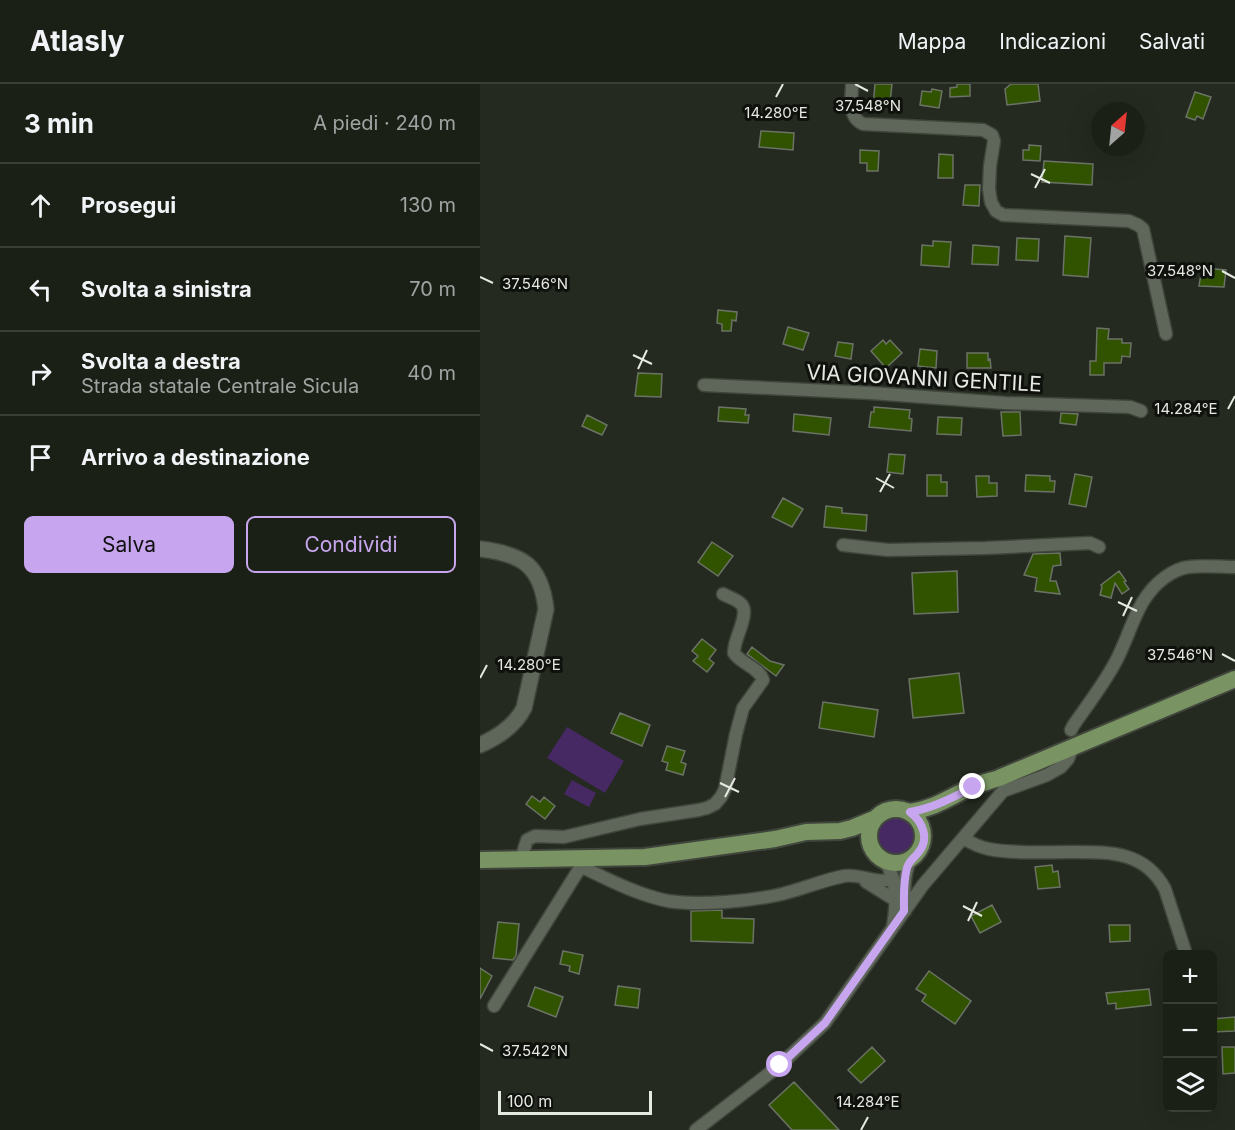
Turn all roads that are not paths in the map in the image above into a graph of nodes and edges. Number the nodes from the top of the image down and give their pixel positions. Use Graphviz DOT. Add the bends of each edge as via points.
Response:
graph roads {
  1 [pos="852,84"];
  2 [pos="1166,334"];
  3 [pos="704,385"];
  4 [pos="1142,411"];
  5 [pos="843,545"];
  6 [pos="1099,547"];
  7 [pos="480,549"];
  8 [pos="1235,567"];
  9 [pos="723,594"];
  10 [pos="1235,679"];
  11 [pos="1071,730"];
  12 [pos="480,745"];
  13 [pos="1072,749"];
  14 [pos="999,778"];
  15 [pos="910,812"];
  16 [pos="874,819"];
  17 [pos="924,838"];
  18 [pos="963,838"];
  19 [pos="775,839"];
  20 [pos="878,854"];
  21 [pos="521,859"];
  22 [pos="911,859"];
  23 [pos="480,860"];
  24 [pos="582,862"];
  25 [pos="848,875"];
  26 [pos="893,878"];
  27 [pos="895,900"];
  28 [pos="904,911"];
  29 [pos="893,927"];
  30 [pos="1185,950"];
  31 [pos="494,1006"];
  32 [pos="696,1130"];
  1 -- 2 [label="street" via="852,114 858,123 983,130 992,135 989,189 991,202 1003,215 1129,221 1138,225 1143,229"];
  3 -- 4 [label="street, VIA GIOVANNI GENTILE" via="1130,407"];
  5 -- 6 [label="street" via="888,550 1090,543"];
  7 -- 12 [label="street" via="521,559 541,584 546,609 524,708 511,726"];
  8 -- 11 [label="street" via="1179,569 1158,583 1146,596 1117,659"];
  9 -- 21 [label="street" via="744,608 734,652 764,680 743,708 721,797 699,810 564,837 535,836 527,840"];
  10 -- 13 [label="main road"];
  13 -- 14 [label="main road"];
  13 -- 18 [label="street" via="1061,767 1004,791"];
  14 -- 15 [label="main road" via="929,808"];
  14 -- 17 [label="main road" via="939,815"];
  15 -- 16 [label="main road" via="895,808"];
  15 -- 17 [label="main road" via="921,823"];
  16 -- 19 [label="main road" via="840,831 806,832"];
  16 -- 20 [label="main road" via="869,841"];
  17 -- 22 [label="main road"];
  18 -- 28 [label="street"];
  18 -- 30 [label="street" via="994,850 1106,852 1138,861 1151,870 1165,889"];
  19 -- 20 [label="main road" via="845,838"];
  19 -- 24 [label="main road"];
  20 -- 22 [label="main road" via="889,862"];
  20 -- 26 [label="street"];
  21 -- 23 [label="main road"];
  21 -- 24 [label="main road"];
  22 -- 28 [label="street" via="903,891"];
  24 -- 25 [label="street" via="637,892 668,901 695,903 762,898"];
  24 -- 31 [label="street"];
  25 -- 26 [label="street" via="878,882"];
  25 -- 27 [label="street"];
  26 -- 27 [label="street"];
  27 -- 29 [label="street"];
  28 -- 29 [label="street"];
  29 -- 32 [label="street" via="825,1023 780,1065"];
}
